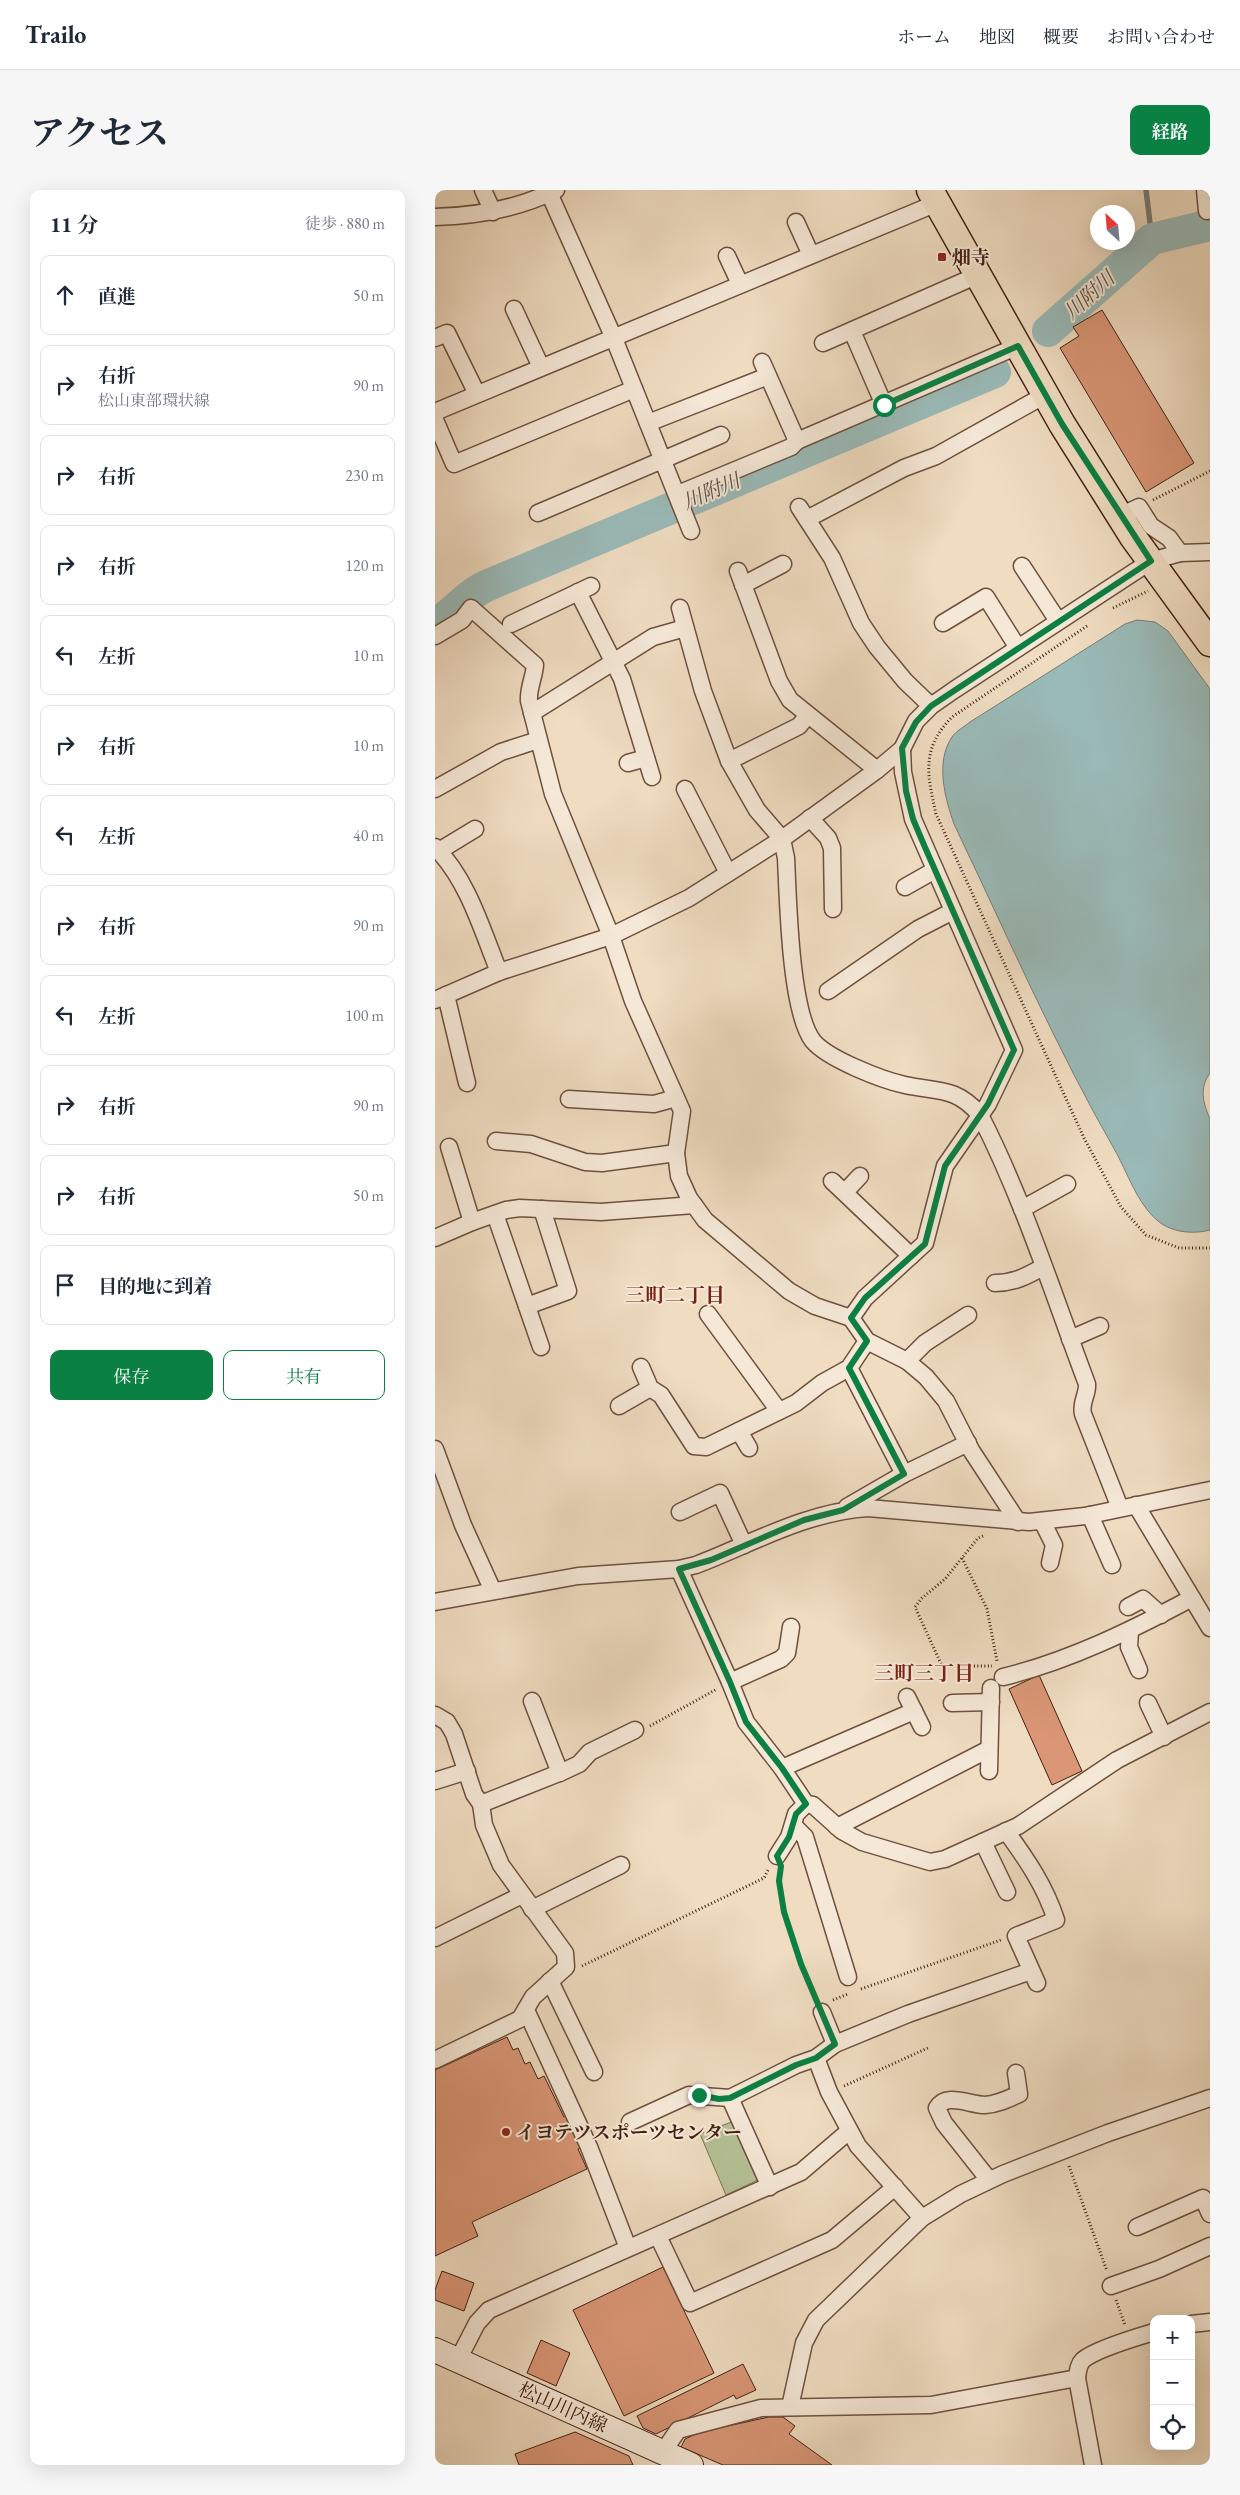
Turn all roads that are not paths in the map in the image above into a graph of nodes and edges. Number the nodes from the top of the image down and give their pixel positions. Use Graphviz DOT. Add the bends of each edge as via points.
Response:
graph roads {
  1 [pos="483,190"];
  2 [pos="1205,190"];
  3 [pos="552,192"];
  4 [pos="933,196"];
  5 [pos="1207,211"];
  6 [pos="493,212"];
  7 [pos="435,217"];
  8 [pos="796,222"];
  9 [pos="811,255"];
  10 [pos="727,256"];
  11 [pos="978,275"];
  12 [pos="740,284"];
  13 [pos="514,308"];
  14 [pos="851,330"];
  15 [pos="613,336"];
  16 [pos="435,338"];
  17 [pos="823,343"];
  18 [pos="1018,346"];
  19 [pos="541,367"];
  20 [pos="634,389"];
  21 [pos="477,394"];
  22 [pos="1045,394"];
  23 [pos="884,405"];
  24 [pos="435,412"];
  25 [pos="435,420"];
  26 [pos="649,424"];
  27 [pos="721,435"];
  28 [pos="797,441"];
  29 [pos="663,460"];
  30 [pos="680,500"];
  31 [pos="545,507"];
  32 [pos="1129,511"];
  33 [pos="691,530"];
  34 [pos="1210,552"];
  35 [pos="1179,554"];
  36 [pos="1151,561"];
  37 [pos="783,564"];
  38 [pos="1022,566"];
  39 [pos="680,608"];
  40 [pos="518,615"];
  41 [pos="1058,621"];
  42 [pos="943,624"];
  43 [pos="685,628"];
  44 [pos="435,636"];
  45 [pos="1210,643"];
  46 [pos="1018,648"];
  47 [pos="614,662"];
  48 [pos="931,706"];
  49 [pos="531,713"];
  50 [pos="808,715"];
  51 [pos="537,740"];
  52 [pos="902,748"];
  53 [pos="646,758"];
  54 [pos="729,761"];
  55 [pos="628,763"];
  56 [pos="877,770"];
  57 [pos="652,777"];
  58 [pos="435,789"];
  59 [pos="685,789"];
  60 [pos="811,818"];
  61 [pos="475,829"];
  62 [pos="782,839"];
  63 [pos="437,849"];
  64 [pos="935,870"];
  65 [pos="728,873"];
  66 [pos="905,887"];
  67 [pos="833,909"];
  68 [pos="953,911"];
  69 [pos="611,936"];
  70 [pos="499,972"];
  71 [pos="828,992"];
  72 [pos="441,997"];
  73 [pos="467,1083"];
  74 [pos="676,1098"];
  75 [pos="569,1099"];
  76 [pos="980,1115"];
  77 [pos="496,1141"];
  78 [pos="449,1147"];
  79 [pos="676,1153"];
  80 [pos="860,1176"];
  81 [pos="832,1181"];
  82 [pos="1067,1184"];
  83 [pos="845,1192"];
  84 [pos="694,1205"];
  85 [pos="542,1209"];
  86 [pos="1022,1209"];
  87 [pos="495,1214"];
  88 [pos="472,1222"];
  89 [pos="435,1238"];
  90 [pos="911,1256"];
  91 [pos="1043,1267"];
  92 [pos="995,1282"];
  93 [pos="527,1306"];
  94 [pos="708,1314"];
  95 [pos="968,1315"];
  96 [pos="851,1318"];
  97 [pos="1100,1326"];
  98 [pos="1070,1339"];
  99 [pos="867,1341"];
  100 [pos="541,1347"];
  101 [pos="907,1361"];
  102 [pos="641,1367"];
  103 [pos="849,1368"];
  104 [pos="650,1388"];
  105 [pos="619,1406"];
  106 [pos="779,1411"];
  107 [pos="739,1431"];
  108 [pos="968,1443"];
  109 [pos="749,1448"];
  110 [pos="435,1449"];
  111 [pos="904,1474"];
  112 [pos="1210,1490"];
  113 [pos="1128,1507"];
  114 [pos="843,1510"];
  115 [pos="679,1512"];
  116 [pos="1090,1515"];
  117 [pos="1042,1521"];
  118 [pos="1014,1522"];
  119 [pos="744,1545"];
  120 [pos="1050,1563"];
  121 [pos="1112,1565"];
  122 [pos="679,1569"];
  123 [pos="493,1591"];
  124 [pos="1192,1598"];
  125 [pos="435,1602"];
  126 [pos="1128,1606"];
  127 [pos="1161,1615"];
  128 [pos="791,1627"];
  129 [pos="1210,1628"];
  130 [pos="1130,1632"];
  131 [pos="1139,1670"];
  132 [pos="730,1682"];
  133 [pos="995,1689"];
  134 [pos="532,1701"];
  135 [pos="952,1703"];
  136 [pos="1148,1704"];
  137 [pos="1210,1712"];
  138 [pos="435,1715"];
  139 [pos="922,1727"];
  140 [pos="635,1730"];
  141 [pos="1164,1737"];
  142 [pos="989,1749"];
  143 [pos="782,1768"];
  144 [pos="467,1771"];
  145 [pos="989,1771"];
  146 [pos="559,1773"];
  147 [pos="435,1782"];
  148 [pos="481,1804"];
  149 [pos="806,1804"];
  150 [pos="794,1826"];
  151 [pos="837,1827"];
  152 [pos="1006,1831"];
  153 [pos="983,1842"];
  154 [pos="777,1856"];
  155 [pos="621,1865"];
  156 [pos="1007,1892"];
  157 [pos="527,1902"];
  158 [pos="435,1938"];
  159 [pos="550,1981"];
  160 [pos="850,1985"];
  161 [pos="820,2009"];
  162 [pos="526,2010"];
  163 [pos="835,2044"];
  164 [pos="816,2058"];
  165 [pos="435,2060"];
  166 [pos="595,2072"];
  167 [pos="1016,2073"];
  168 [pos="730,2098"];
  169 [pos="1210,2098"];
  170 [pos="630,2122"];
  171 [pos="849,2131"];
  172 [pos="989,2180"];
  173 [pos="770,2187"];
  174 [pos="895,2187"];
  175 [pos="1210,2214"];
  176 [pos="922,2218"];
  177 [pos="1137,2227"];
  178 [pos="658,2236"];
  179 [pos="1210,2246"];
  180 [pos="628,2248"];
  181 [pos="1111,2286"];
  182 [pos="1210,2322"];
  183 [pos="1195,2324"];
  184 [pos="1150,2333"];
  185 [pos="435,2350"];
  186 [pos="458,2360"];
  187 [pos="1077,2378"];
  188 [pos="789,2407"];
  189 [pos="663,2452"];
  190 [pos="691,2465"];
  191 [pos="1093,2465"];
  1 -- 6 [label="street"];
  2 -- 5 [label="street"];
  3 -- 6 [label="street"];
  3 -- 15 [label="street"];
  4 -- 9 [label="street"];
  4 -- 11 [label="main road"];
  6 -- 7 [label="street"];
  8 -- 9 [label="street"];
  9 -- 12 [label="street"];
  10 -- 12 [label="street"];
  11 -- 14 [label="street"];
  11 -- 18 [label="main road"];
  12 -- 15 [label="street"];
  13 -- 19 [label="street"];
  14 -- 17 [label="street"];
  14 -- 23 [label="street"];
  15 -- 19 [label="street"];
  15 -- 20 [label="street"];
  16 -- 21 [label="street" via="447,333"];
  18 -- 22 [label="main road"];
  18 -- 23 [label="street"];
  19 -- 21 [label="street"];
  20 -- 25 [label="street" via="454,464"];
  20 -- 26 [label="street"];
  21 -- 24 [label="street"];
  22 -- 32 [label="main road"];
  22 -- 48 [label="street" via="936,456 803,513 832,558 861,623 905,681"];
  23 -- 28 [label="street"];
  26 -- 28 [label="street" via="765,369"];
  26 -- 29 [label="street"];
  27 -- 29 [label="street"];
  28 -- 30 [label="street" via="791,447"];
  29 -- 30 [label="street"];
  29 -- 31 [label="street" via="601,479"];
  30 -- 33 [label="street"];
  32 -- 35 [label="street" via="1169,538"];
  32 -- 36 [label="main road"];
  34 -- 35 [label="street"];
  35 -- 36 [label="street"];
  36 -- 41 [label="street"];
  36 -- 45 [label="main road"];
  37 -- 50 [label="street" via="741,578 779,681 790,700"];
  38 -- 41 [label="street"];
  39 -- 43 [label="street"];
  40 -- 47 [label="street" via="584,589"];
  41 -- 46 [label="street"];
  42 -- 46 [label="street" via="986,597"];
  43 -- 47 [label="street" via="653,637"];
  43 -- 54 [label="street" via="703,691"];
  44 -- 49 [label="street" via="462,620 471,608 535,665 534,680 528,690"];
  46 -- 48 [label="street"];
  47 -- 49 [label="street"];
  47 -- 53 [label="street"];
  48 -- 52 [label="street" via="916,722"];
  49 -- 51 [label="street"];
  50 -- 54 [label="street" via="799,726"];
  50 -- 56 [label="street"];
  51 -- 58 [label="street" via="501,752"];
  51 -- 69 [label="street" via="553,794"];
  52 -- 56 [label="street"];
  52 -- 64 [label="street" via="903,772 913,819"];
  53 -- 55 [label="street"];
  53 -- 57 [label="street"];
  54 -- 62 [label="street" via="757,810"];
  56 -- 60 [label="street"];
  59 -- 65 [label="street"];
  60 -- 62 [label="street"];
  60 -- 67 [label="street" via="832,848"];
  61 -- 63 [label="street"];
  62 -- 65 [label="street"];
  62 -- 76 [label="street" via="797,998 802,1018 814,1041 848,1063 884,1080 951,1092"];
  63 -- 70 [label="street" via="461,881"];
  64 -- 66 [label="street"];
  64 -- 68 [label="street"];
  65 -- 69 [label="street" via="689,898"];
  68 -- 71 [label="street" via="918,929"];
  68 -- 76 [label="street" via="1014,1050"];
  69 -- 70 [label="street"];
  69 -- 74 [label="street" via="633,1001"];
  70 -- 72 [label="street"];
  72 -- 73 [label="street"];
  74 -- 75 [label="street" via="654,1104"];
  74 -- 79 [label="street" via="681,1110"];
  76 -- 86 [label="street"];
  76 -- 90 [label="street" via="945,1166 925,1244"];
  77 -- 79 [label="street" via="531,1144 585,1162 602,1163"];
  78 -- 88 [label="street"];
  79 -- 84 [label="street" via="679,1176"];
  80 -- 83 [label="street"];
  81 -- 83 [label="street"];
  82 -- 86 [label="street"];
  83 -- 90 [label="street"];
  84 -- 85 [label="street" via="601,1212"];
  84 -- 96 [label="street" via="705,1220 789,1291 815,1306"];
  85 -- 87 [label="street" via="520,1208"];
  85 -- 93 [label="street" via="568,1291"];
  86 -- 91 [label="street"];
  87 -- 88 [label="street"];
  87 -- 93 [label="street"];
  88 -- 89 [label="street"];
  90 -- 96 [label="street" via="865,1298"];
  91 -- 92 [label="street" via="1014,1281"];
  91 -- 98 [label="street"];
  93 -- 100 [label="street"];
  94 -- 106 [label="street"];
  95 -- 101 [label="street" via="925,1343"];
  96 -- 99 [label="street"];
  97 -- 98 [label="street"];
  98 -- 113 [label="street" via="1087,1384 1088,1392 1081,1406 1083,1414"];
  99 -- 101 [label="street"];
  99 -- 103 [label="street"];
  101 -- 108 [label="street" via="946,1401"];
  102 -- 104 [label="street"];
  103 -- 106 [label="street"];
  103 -- 111 [label="street"];
  104 -- 105 [label="street"];
  104 -- 107 [label="street" via="661,1395 695,1446 706,1447"];
  106 -- 107 [label="street"];
  107 -- 109 [label="street"];
  108 -- 111 [label="street"];
  108 -- 118 [label="street"];
  110 -- 123 [label="street" via="459,1517"];
  111 -- 114 [label="street"];
  112 -- 113 [label="street"];
  113 -- 116 [label="street"];
  113 -- 124 [label="street"];
  114 -- 118 [label="street" via="868,1508"];
  114 -- 119 [label="street" via="804,1520"];
  115 -- 119 [label="street" via="720,1493"];
  116 -- 117 [label="street"];
  116 -- 121 [label="street"];
  117 -- 118 [label="street"];
  117 -- 120 [label="street" via="1054,1545"];
  119 -- 122 [label="street"];
  122 -- 123 [label="street" via="579,1576"];
  122 -- 132 [label="street"];
  123 -- 125 [label="street"];
  124 -- 127 [label="street"];
  124 -- 129 [label="street"];
  126 -- 127 [label="street" via="1143,1599"];
  127 -- 130 [label="street"];
  128 -- 132 [label="street" via="787,1653 781,1659"];
  130 -- 131 [label="street" via="1129,1647"];
  130 -- 133 [label="street" via="1028,1671"];
  132 -- 143 [label="street" via="751,1731"];
  133 -- 135 [label="street"];
  133 -- 142 [label="street"];
  134 -- 146 [label="street"];
  136 -- 141 [label="street"];
  137 -- 141 [label="street"];
  138 -- 144 [label="street" via="447,1722"];
  139 -- 143 [label="street" via="911,1704"];
  140 -- 146 [label="street" via="590,1752 579,1764"];
  141 -- 152 [label="street" via="1117,1760"];
  142 -- 145 [label="street"];
  142 -- 151 [label="street"];
  143 -- 149 [label="street"];
  144 -- 147 [label="street"];
  144 -- 148 [label="street" via="474,1794"];
  146 -- 148 [label="street"];
  148 -- 157 [label="street" via="484,1825 495,1851"];
  149 -- 150 [label="street" via="796,1814"];
  149 -- 151 [label="street" via="820,1810"];
  150 -- 154 [label="street"];
  150 -- 160 [label="street" via="805,1837"];
  151 -- 153 [label="street" via="862,1842 930,1862 945,1860"];
  152 -- 153 [label="street"];
  152 -- 163 [label="street" via="1048,1895 1056,1920 1017,1936 1034,1977 908,2014"];
  153 -- 156 [label="street"];
  155 -- 157 [label="street"];
  157 -- 158 [label="street"];
  157 -- 159 [label="street" via="565,1953 566,1967"];
  159 -- 162 [label="street" via="533,1997"];
  159 -- 166 [label="street"];
  161 -- 163 [label="street"];
  162 -- 165 [label="street" via="511,2025"];
  162 -- 180 [label="street" via="589,2147"];
  163 -- 164 [label="street"];
  164 -- 168 [label="street"];
  164 -- 171 [label="street"];
  167 -- 172 [label="street" via="1019,2094 1001,2102 985,2105 949,2099 937,2108 944,2122"];
  168 -- 170 [label="street" via="689,2095"];
  168 -- 173 [label="street"];
  169 -- 172 [label="street" via="1108,2133"];
  171 -- 173 [label="street" via="801,2172"];
  171 -- 174 [label="street" via="858,2146"];
  172 -- 176 [label="street"];
  173 -- 178 [label="street"];
  174 -- 176 [label="street"];
  174 -- 178 [label="street" via="832,2240 690,2303"];
  175 -- 177 [label="street" via="1203,2198"];
  176 -- 188 [label="street" via="816,2320 804,2343"];
  178 -- 180 [label="street"];
  179 -- 181 [label="street"];
  180 -- 186 [label="street" via="489,2310 477,2323"];
  182 -- 183 [label="street"];
  184 -- 187 [label="street" via="1083,2360 1078,2367"];
  185 -- 186 [label="main road, 松山川内線"];
  186 -- 189 [label="main road, 松山川内線"];
  187 -- 188 [label="street" via="931,2405"];
  187 -- 191 [label="street"];
  188 -- 189 [label="street" via="761,2408 679,2430"];
  189 -- 190 [label="main road, 松山川内線"];
}
